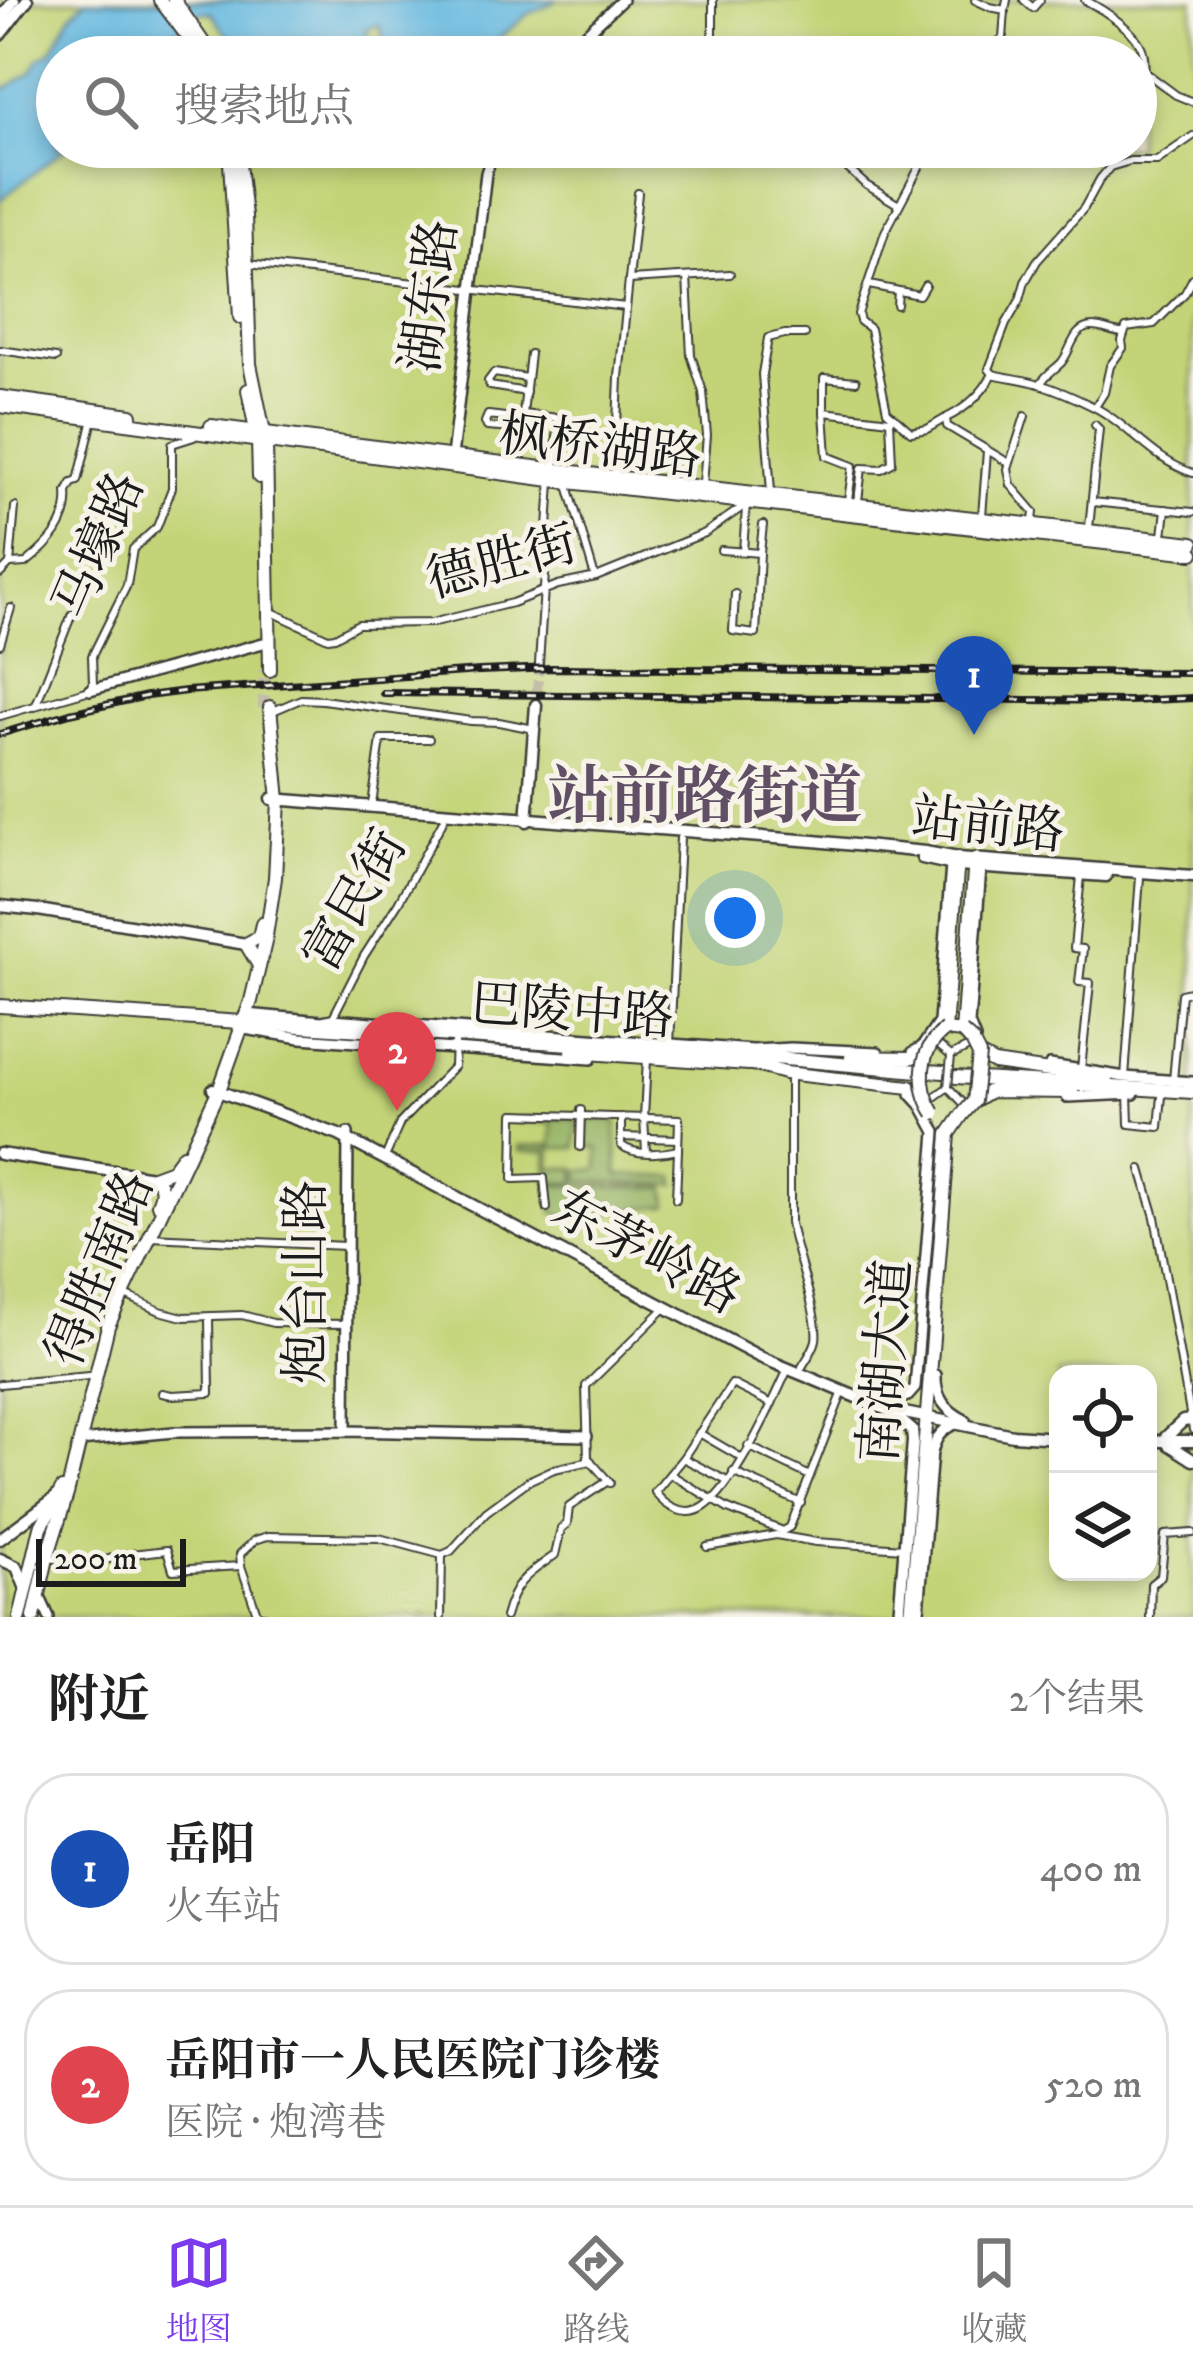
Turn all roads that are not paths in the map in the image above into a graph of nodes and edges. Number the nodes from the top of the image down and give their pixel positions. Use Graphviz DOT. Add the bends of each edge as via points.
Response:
graph roads {
  1 [pos="14,0"];
  2 [pos="27,0"];
  3 [pos="160,0"];
  4 [pos="174,0"];
  5 [pos="622,0"];
  6 [pos="713,0"];
  7 [pos="975,0"];
  8 [pos="1024,0"];
  9 [pos="1040,0"];
  10 [pos="1085,0"];
  11 [pos="1006,5"];
  12 [pos="0,20"];
  13 [pos="0,35"];
  14 [pos="193,36"];
  15 [pos="195,36"];
  16 [pos="583,36"];
  17 [pos="713,36"];
  18 [pos="1003,36"];
  19 [pos="1134,36"];
  20 [pos="1157,81"];
  21 [pos="1193,102"];
  22 [pos="1193,136"];
  23 [pos="1157,161"];
  24 [pos="235,168"];
  25 [pos="488,168"];
  26 [pos="848,168"];
  27 [pos="919,168"];
  28 [pos="1109,168"];
  29 [pos="638,193"];
  30 [pos="899,205"];
  31 [pos="242,263"];
  32 [pos="730,274"];
  33 [pos="687,276"];
  34 [pos="1193,278"];
  35 [pos="629,280"];
  36 [pos="868,284"];
  37 [pos="925,285"];
  38 [pos="471,288"];
  39 [pos="898,290"];
  40 [pos="897,305"];
  41 [pos="626,307"];
  42 [pos="1123,333"];
  43 [pos="805,334"];
  44 [pos="0,350"];
  45 [pos="530,354"];
  46 [pos="56,358"];
  47 [pos="993,374"];
  48 [pos="527,378"];
  49 [pos="856,381"];
  50 [pos="1040,384"];
  51 [pos="526,392"];
  52 [pos="0,402"];
  53 [pos="1095,407"];
  54 [pos="824,412"];
  55 [pos="1025,416"];
  56 [pos="523,417"];
  57 [pos="93,418"];
  58 [pos="946,418"];
  59 [pos="1095,424"];
  60 [pos="207,433"];
  61 [pos="228,437"];
  62 [pos="261,437"];
  63 [pos="301,448"];
  64 [pos="987,451"];
  65 [pos="452,456"];
  66 [pos="1009,463"];
  67 [pos="851,466"];
  68 [pos="862,468"];
  69 [pos="263,472"];
  70 [pos="1193,473"];
  71 [pos="553,475"];
  72 [pos="614,477"];
  73 [pos="567,482"];
  74 [pos="703,487"];
  75 [pos="771,495"];
  76 [pos="1092,502"];
  77 [pos="746,504"];
  78 [pos="852,504"];
  79 [pos="15,507"];
  80 [pos="1166,509"];
  81 [pos="1193,512"];
  82 [pos="982,519"];
  83 [pos="763,525"];
  84 [pos="1033,525"];
  85 [pos="1089,531"];
  86 [pos="1163,540"];
  87 [pos="1193,542"];
  88 [pos="721,550"];
  89 [pos="742,551"];
  90 [pos="760,553"];
  91 [pos="1193,553"];
  92 [pos="10,564"];
  93 [pos="0,574"];
  94 [pos="596,577"];
  95 [pos="544,592"];
  96 [pos="735,594"];
  97 [pos="11,608"];
  98 [pos="269,611"];
  99 [pos="72,614"];
  100 [pos="0,644"];
  101 [pos="263,644"];
  102 [pos="539,664"];
  103 [pos="90,690"];
  104 [pos="536,705"];
  105 [pos="35,707"];
  106 [pos="268,709"];
  107 [pos="0,716"];
  108 [pos="534,729"];
  109 [pos="430,739"];
  110 [pos="275,802"];
  111 [pos="371,808"];
  112 [pos="444,819"];
  113 [pos="527,821"];
  114 [pos="680,838"];
  115 [pos="956,863"];
  116 [pos="976,865"];
  117 [pos="1081,875"];
  118 [pos="1140,877"];
  119 [pos="1193,879"];
  120 [pos="0,906"];
  121 [pos="257,946"];
  122 [pos="1193,991"];
  123 [pos="0,1009"];
  124 [pos="332,1019"];
  125 [pos="243,1020"];
  126 [pos="945,1030"];
  127 [pos="962,1032"];
  128 [pos="524,1037"];
  129 [pos="455,1047"];
  130 [pos="669,1047"];
  131 [pos="931,1048"];
  132 [pos="973,1052"];
  133 [pos="951,1055"];
  134 [pos="647,1060"];
  135 [pos="752,1060"];
  136 [pos="1081,1069"];
  137 [pos="950,1077"];
  138 [pos="790,1078"];
  139 [pos="1173,1080"];
  140 [pos="1125,1085"];
  141 [pos="217,1087"];
  142 [pos="1193,1090"];
  143 [pos="1162,1096"];
  144 [pos="931,1104"];
  145 [pos="967,1106"];
  146 [pos="581,1113"];
  147 [pos="621,1117"];
  148 [pos="644,1118"];
  149 [pos="347,1136"];
  150 [pos="621,1137"];
  151 [pos="645,1138"];
  152 [pos="679,1139"];
  153 [pos="580,1147"];
  154 [pos="678,1150"];
  155 [pos="646,1152"];
  156 [pos="387,1153"];
  157 [pos="0,1154"];
  158 [pos="1141,1169"];
  159 [pos="153,1177"];
  160 [pos="676,1199"];
  161 [pos="547,1208"];
  162 [pos="150,1238"];
  163 [pos="346,1246"];
  164 [pos="937,1250"];
  165 [pos="123,1294"];
  166 [pos="667,1306"];
  167 [pos="209,1318"];
  168 [pos="346,1324"];
  169 [pos="802,1367"];
  170 [pos="788,1369"];
  171 [pos="89,1376"];
  172 [pos="0,1384"];
  173 [pos="843,1391"];
  174 [pos="162,1393"];
  175 [pos="772,1404"];
  176 [pos="885,1405"];
  177 [pos="924,1414"];
  178 [pos="1192,1420"];
  179 [pos="960,1422"];
  180 [pos="346,1431"];
  181 [pos="699,1433"];
  182 [pos="587,1436"];
  183 [pos="1049,1436"];
  184 [pos="1193,1436"];
  185 [pos="1157,1440"];
  186 [pos="1165,1440"];
  187 [pos="80,1442"];
  188 [pos="748,1446"];
  189 [pos="683,1458"];
  190 [pos="742,1458"];
  191 [pos="931,1458"];
  192 [pos="1193,1460"];
  193 [pos="590,1462"];
  194 [pos="733,1472"];
  195 [pos="670,1474"];
  196 [pos="810,1475"];
  197 [pos="727,1481"];
  198 [pos="62,1493"];
  199 [pos="714,1498"];
  200 [pos="801,1503"];
  201 [pos="1193,1533"];
  202 [pos="0,1539"];
  203 [pos="706,1547"];
  204 [pos="904,1548"];
  205 [pos="442,1555"];
  206 [pos="47,1558"];
  207 [pos="0,1559"];
  208 [pos="241,1566"];
  209 [pos="33,1592"];
  210 [pos="264,1616"];
  211 [pos="20,1617"];
  212 [pos="34,1617"];
  213 [pos="49,1617"];
  214 [pos="441,1617"];
  215 [pos="505,1617"];
  216 [pos="908,1617"];
  217 [pos="1150,1617"];
  1 -- 12 [label="main road"];
  2 -- 13 [label="main road"];
  3 -- 14 [label="main road"];
  4 -- 15 [label="main road"];
  5 -- 16 [label="street"];
  6 -- 17 [label="street"];
  7 -- 11 [label="street"];
  8 -- 9 [label="street" via="1033,8"];
  10 -- 19 [label="street"];
  11 -- 18 [label="street"];
  20 -- 21 [label="street"];
  22 -- 23 [label="street"];
  24 -- 31 [label="main road"];
  25 -- 38 [label="street, 湖东路"];
  26 -- 30 [label="street"];
  27 -- 30 [label="street"];
  28 -- 47 [label="street" via="1037,260"];
  29 -- 35 [label="street"];
  30 -- 36 [label="street"];
  31 -- 38 [label="street"];
  31 -- 62 [label="main road"];
  32 -- 33 [label="street"];
  33 -- 35 [label="street"];
  33 -- 74 [label="street" via="707,435"];
  34 -- 42 [label="street" via="1154,324"];
  35 -- 41 [label="street"];
  36 -- 39 [label="street"];
  36 -- 58 [label="street" via="858,314 870,329 887,411 911,432"];
  37 -- 39 [label="street" via="919,295"];
  38 -- 41 [label="street"];
  38 -- 65 [label="street, 湖东路"];
  39 -- 40 [label="street"];
  41 -- 72 [label="street"];
  42 -- 50 [label="street" via="1083,330"];
  42 -- 53 [label="street" via="1124,348"];
  43 -- 75 [label="street" via="768,338 762,374"];
  44 -- 46 [label="street"];
  45 -- 48 [label="street"];
  47 -- 50 [label="street"];
  47 -- 58 [label="street" via="977,398"];
  48 -- 51 [label="street"];
  48 -- 51 [label="street" via="494,373 488,381"];
  49 -- 54 [label="street" via="824,378"];
  50 -- 53 [label="street"];
  51 -- 56 [label="street"];
  52 -- 57 [label="main road, 枫桥湖路"];
  52 -- 62 [label="main road, 枫桥湖路"];
  53 -- 70 [label="street"];
  54 -- 67 [label="street" via="827,456"];
  54 -- 68 [label="street" via="890,421 892,463"];
  55 -- 66 [label="street"];
  56 -- 56 [label="street" via="488,415 485,422 541,431 539,421"];
  56 -- 71 [label="street" via="559,418"];
  57 -- 60 [label="main road, 枫桥湖路"];
  57 -- 92 [label="street" via="64,523 26,563"];
  58 -- 64 [label="street"];
  59 -- 76 [label="street"];
  60 -- 61 [label="main road, 枫桥湖路"];
  60 -- 103 [label="street, 马壕路" via="172,444 172,488 157,527 133,549 127,585 92,656"];
  61 -- 62 [label="main road, 枫桥湖路"];
  61 -- 69 [label="main road"];
  62 -- 63 [label="main road, 枫桥湖路"];
  62 -- 65 [label="main road, 枫桥湖路"];
  62 -- 69 [label="main road"];
  63 -- 69 [label="main road"];
  63 -- 71 [label="main road, 枫桥湖路"];
  64 -- 66 [label="street"];
  64 -- 82 [label="street"];
  65 -- 71 [label="main road, 枫桥湖路"];
  66 -- 84 [label="street" via="1011,485 1034,512"];
  67 -- 68 [label="street"];
  67 -- 78 [label="street"];
  68 -- 78 [label="street"];
  69 -- 98 [label="main road"];
  69 -- 101 [label="main road"];
  71 -- 72 [label="main road, 枫桥湖路"];
  71 -- 73 [label="main road, 枫桥湖路"];
  71 -- 95 [label="street"];
  72 -- 74 [label="main road, 枫桥湖路"];
  73 -- 77 [label="main road, 枫桥湖路"];
  73 -- 94 [label="street"];
  74 -- 75 [label="main road, 枫桥湖路"];
  75 -- 78 [label="main road, 枫桥湖路"];
  76 -- 80 [label="street"];
  76 -- 85 [label="street"];
  77 -- 89 [label="street"];
  77 -- 91 [label="main road, 枫桥湖路"];
  77 -- 94 [label="street, 德胜街" via="705,532"];
  78 -- 82 [label="main road, 枫桥湖路"];
  79 -- 92 [label="street"];
  80 -- 81 [label="street"];
  80 -- 86 [label="street"];
  82 -- 84 [label="main road, 枫桥湖路"];
  83 -- 90 [label="street"];
  84 -- 85 [label="main road, 枫桥湖路"];
  85 -- 86 [label="main road, 枫桥湖路"];
  86 -- 87 [label="main road, 枫桥湖路"];
  88 -- 89 [label="street"];
  89 -- 90 [label="street"];
  90 -- 96 [label="street" via="756,634 733,631"];
  92 -- 93 [label="street"];
  94 -- 95 [label="street, 德胜街"];
  95 -- 98 [label="street, 德胜街" via="431,623 358,624 335,638"];
  95 -- 102 [label="street"];
  97 -- 100 [label="street"];
  98 -- 101 [label="main road" via="267,670"];
  99 -- 105 [label="street"];
  101 -- 103 [label="street"];
  103 -- 105 [label="street, 马壕路"];
  104 -- 108 [label="main road"];
  105 -- 107 [label="street, 马壕路"];
  106 -- 108 [label="street" via="322,700"];
  106 -- 110 [label="main road"];
  108 -- 113 [label="main road"];
  109 -- 111 [label="street" via="381,739"];
  110 -- 111 [label="main road, 站前路"];
  110 -- 112 [label="main road, 站前路"];
  110 -- 121 [label="main road" via="275,878"];
  111 -- 113 [label="main road, 站前路"];
  112 -- 114 [label="main road, 站前路"];
  112 -- 124 [label="street, 富民街"];
  113 -- 115 [label="main road, 站前路" via="926,852"];
  114 -- 115 [label="main road, 站前路"];
  114 -- 130 [label="street"];
  115 -- 116 [label="main road, 站前路"];
  115 -- 126 [label="main road"];
  115 -- 130 [label="street" via="939,1022 917,1050"];
  116 -- 117 [label="main road, 站前路"];
  116 -- 119 [label="main road, 站前路"];
  116 -- 127 [label="main road"];
  116 -- 136 [label="street" via="972,1034 992,1057"];
  117 -- 118 [label="main road, 站前路"];
  117 -- 136 [label="street" via="1074,948 1083,949 1079,982 1090,983"];
  118 -- 119 [label="main road, 站前路"];
  118 -- 140 [label="street"];
  120 -- 121 [label="main road"];
  121 -- 125 [label="main road, 得胜南路"];
  121 -- 125 [label="main road"];
  122 -- 139 [label="street" via="1181,994"];
  123 -- 125 [label="main road"];
  124 -- 125 [label="street"];
  124 -- 128 [label="street"];
  125 -- 128 [label="main road, 巴陵中路"];
  125 -- 129 [label="main road, 巴陵中路"];
  125 -- 141 [label="main road, 得胜南路"];
  126 -- 127 [label="main road"];
  126 -- 131 [label="main road, bridge"];
  127 -- 132 [label="main road, bridge"];
  128 -- 130 [label="main road, 巴陵中路"];
  129 -- 134 [label="main road, 巴陵中路"];
  129 -- 156 [label="street" via="454,1066 400,1123"];
  130 -- 135 [label="main road, 巴陵中路"];
  131 -- 133 [label="street"];
  131 -- 135 [label="main road, 巴陵中路" via="910,1058"];
  131 -- 144 [label="main road, 南湖大道, bridge" via="923,1073"];
  132 -- 133 [label="street"];
  132 -- 140 [label="main road, 巴陵中路" via="994,1063"];
  132 -- 145 [label="main road, bridge"];
  133 -- 137 [label="street, bridge"];
  134 -- 135 [label="main road, 巴陵中路"];
  134 -- 138 [label="street"];
  134 -- 148 [label="street"];
  135 -- 137 [label="main road, 巴陵中路"];
  135 -- 144 [label="main road, 巴陵中路" via="784,1073 910,1087"];
  136 -- 140 [label="street"];
  137 -- 140 [label="main road, 巴陵中路"];
  137 -- 144 [label="street"];
  137 -- 145 [label="street"];
  138 -- 169 [label="street" via="790,1223 816,1318 815,1345"];
  138 -- 176 [label="street" via="908,1092 933,1123 915,1388"];
  139 -- 140 [label="street"];
  139 -- 142 [label="street"];
  140 -- 142 [label="main road, 巴陵中路"];
  140 -- 143 [label="street"];
  140 -- 143 [label="street" via="1130,1124 1160,1127"];
  140 -- 145 [label="main road, 巴陵中路" via="990,1091"];
  140 -- 179 [label="street" via="1079,1097 992,1096 955,1134 935,1381"];
  141 -- 149 [label="main road, 东茅岭路"];
  141 -- 159 [label="main road, 得胜南路" via="180,1160"];
  141 -- 162 [label="main road, 得胜南路"];
  142 -- 143 [label="street"];
  144 -- 145 [label="main road, 巴陵中路" via="949,1116"];
  144 -- 164 [label="main road, 南湖大道" via="942,1133"];
  145 -- 164 [label="main road" via="950,1134"];
  146 -- 147 [label="street"];
  146 -- 153 [label="street"];
  146 -- 161 [label="street" via="514,1114 513,1179 544,1178"];
  147 -- 148 [label="street"];
  147 -- 150 [label="street"];
  148 -- 151 [label="street"];
  148 -- 152 [label="street" via="679,1119"];
  149 -- 156 [label="main road, 东茅岭路"];
  149 -- 163 [label="street, 炮台山路"];
  149 -- 166 [label="main road, 东茅岭路"];
  150 -- 151 [label="street"];
  150 -- 155 [label="street" via="628,1151"];
  151 -- 152 [label="street"];
  151 -- 155 [label="street"];
  152 -- 154 [label="street"];
  154 -- 155 [label="street"];
  154 -- 160 [label="street"];
  156 -- 169 [label="main road, 东茅岭路"];
  157 -- 159 [label="main road"];
  158 -- 178 [label="street"];
  159 -- 171 [label="main road" via="162,1195 102,1324"];
  162 -- 163 [label="street"];
  162 -- 165 [label="main road, 得胜南路"];
  163 -- 168 [label="street, 炮台山路"];
  164 -- 177 [label="main road, 南湖大道"];
  165 -- 167 [label="street" via="160,1311"];
  165 -- 187 [label="main road, 得胜南路"];
  166 -- 170 [label="main road, 东茅岭路"];
  166 -- 182 [label="street" via="586,1386"];
  167 -- 168 [label="street"];
  167 -- 174 [label="street" via="210,1393"];
  168 -- 180 [label="street, 炮台山路"];
  169 -- 176 [label="main road, 东茅岭路"];
  170 -- 173 [label="main road, 东茅岭路"];
  170 -- 175 [label="street"];
  171 -- 172 [label="street"];
  171 -- 198 [label="main road"];
  173 -- 176 [label="main road, 东茅岭路"];
  173 -- 196 [label="street"];
  175 -- 181 [label="street" via="732,1384"];
  175 -- 188 [label="street"];
  176 -- 177 [label="main road, 东茅岭路"];
  176 -- 204 [label="main road" via="913,1441"];
  177 -- 179 [label="main road, 东茅岭路"];
  177 -- 216 [label="main road, 南湖大道"];
  178 -- 184 [label="street"];
  178 -- 186 [label="main road"];
  179 -- 183 [label="main road, 东茅岭路"];
  179 -- 191 [label="street" via="940,1433"];
  180 -- 182 [label="street, 炮台山路"];
  180 -- 187 [label="street, 炮台山路" via="174,1432"];
  181 -- 189 [label="street"];
  181 -- 190 [label="street"];
  182 -- 193 [label="street"];
  184 -- 186 [label="main road"];
  185 -- 186 [label="main road"];
  186 -- 192 [label="main road"];
  187 -- 206 [label="main road, 得胜南路"];
  188 -- 190 [label="street"];
  188 -- 196 [label="street"];
  189 -- 195 [label="street"];
  189 -- 197 [label="street"];
  190 -- 194 [label="street"];
  191 -- 216 [label="main road"];
  193 -- 205 [label="street" via="529,1480"];
  193 -- 215 [label="street" via="609,1482 569,1507 555,1555 515,1587"];
  194 -- 197 [label="street"];
  194 -- 200 [label="street"];
  195 -- 199 [label="street"];
  195 -- 199 [label="street" via="655,1492 674,1509 702,1509"];
  196 -- 200 [label="street"];
  197 -- 199 [label="street"];
  198 -- 202 [label="main road"];
  198 -- 209 [label="main road" via="41,1527"];
  199 -- 200 [label="street" via="783,1531"];
  201 -- 217 [label="street" via="1165,1535"];
  203 -- 204 [label="street" via="776,1535"];
  204 -- 216 [label="main road"];
  205 -- 208 [label="street" via="379,1538 282,1534 255,1540 240,1553"];
  205 -- 214 [label="street"];
  206 -- 208 [label="street" via="95,1563 166,1550 173,1570"];
  206 -- 209 [label="main road, 得胜南路"];
  207 -- 209 [label="main road"];
  208 -- 210 [label="street"];
  209 -- 211 [label="main road"];
  209 -- 212 [label="main road, 得胜南路"];
  209 -- 213 [label="street"];
}
